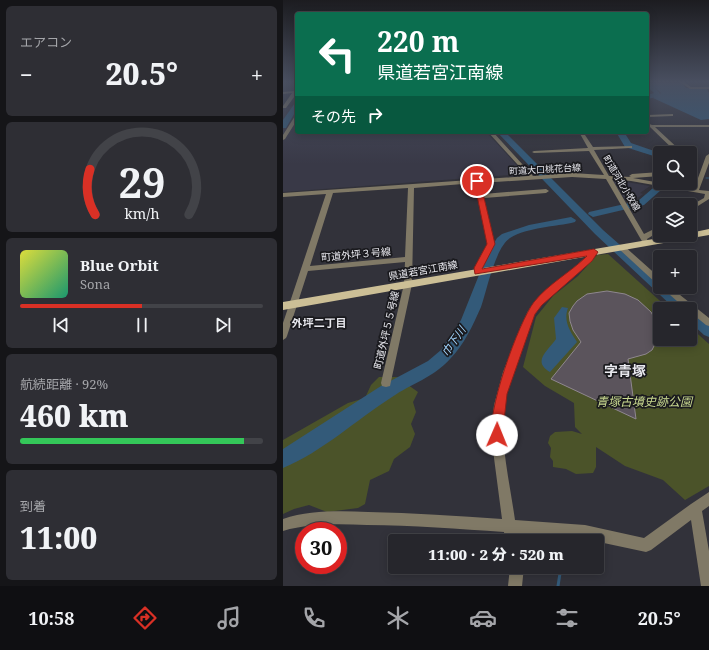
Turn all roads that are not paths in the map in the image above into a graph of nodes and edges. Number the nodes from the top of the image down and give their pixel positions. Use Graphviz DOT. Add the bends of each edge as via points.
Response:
graph roads {
  1 [pos="672,114"];
  2 [pos="649,115"];
  3 [pos="295,119"];
  4 [pos="649,124"];
  5 [pos="649,125"];
  6 [pos="649,125"];
  7 [pos="701,125"];
  8 [pos="709,126"];
  9 [pos="709,130"];
  10 [pos="492,134"];
  11 [pos="582,134"];
  12 [pos="283,139"];
  13 [pos="669,146"];
  14 [pos="672,146"];
  15 [pos="630,148"];
  16 [pos="591,149"];
  17 [pos="534,152"];
  18 [pos="709,156"];
  19 [pos="653,174"];
  20 [pos="608,177"];
  21 [pos="532,178"];
  22 [pos="627,179"];
  23 [pos="477,181"];
  24 [pos="411,186"];
  25 [pos="546,190"];
  26 [pos="697,191"];
  27 [pos="330,192"];
  28 [pos="709,193"];
  29 [pos="283,195"];
  30 [pos="480,196"];
  31 [pos="697,205"];
  32 [pos="709,232"];
  33 [pos="653,234"];
  34 [pos="645,241"];
  35 [pos="621,247"];
  36 [pos="594,252"];
  37 [pos="409,258"];
  38 [pos="305,267"];
  39 [pos="479,272"];
  40 [pos="653,276"];
  41 [pos="408,284"];
  42 [pos="674,294"];
  43 [pos="293,304"];
  44 [pos="283,306"];
  45 [pos="709,323"];
  46 [pos="283,336"];
  47 [pos="386,383"];
  48 [pos="709,498"];
  49 [pos="695,508"];
  50 [pos="283,525"];
  51 [pos="509,527"];
  52 [pos="510,534"];
  53 [pos="516,574"];
  54 [pos="515,586"];
  55 [pos="708,586"];
  1 -- 2 [label="street"];
  3 -- 12 [label="street"];
  4 -- 7 [label="street"];
  5 -- 13 [label="street"];
  6 -- 14 [label="street"];
  7 -- 8 [label="street"];
  7 -- 9 [label="street"];
  10 -- 21 [label="street"];
  11 -- 16 [label="street, 町道河北小牧線"];
  15 -- 16 [label="street"];
  16 -- 17 [label="street"];
  16 -- 20 [label="street, 町道河北小牧線"];
  18 -- 26 [label="street"];
  19 -- 22 [label="street" via="629,176"];
  20 -- 21 [label="street, 町道大口桃花台線"];
  20 -- 22 [label="street, 町道大口桃花台線"];
  20 -- 34 [label="street, 町道河北小牧線"];
  21 -- 23 [label="street, 町道大口桃花台線"];
  22 -- 26 [label="street, 町道大口桃花台線"];
  23 -- 24 [label="street, 町道大口桃花台線"];
  23 -- 30 [label="street"];
  24 -- 27 [label="street, 町道大口桃花台線"];
  24 -- 37 [label="street, 町道外坪５５号線"];
  25 -- 30 [label="street"];
  26 -- 28 [label="street, 町道大口桃花台線"];
  27 -- 29 [label="street, 町道大口桃花台線"];
  27 -- 38 [label="street"];
  28 -- 31 [label="street" via="706,199"];
  30 -- 39 [label="street" via="491,244 478,268"];
  32 -- 34 [label="main road, 県道若宮江南線"];
  33 -- 34 [label="street"];
  34 -- 35 [label="main road, 県道若宮江南線"];
  35 -- 36 [label="main road, 県道若宮江南線"];
  35 -- 40 [label="street"];
  36 -- 39 [label="main road, 県道若宮江南線"];
  36 -- 51 [label="street" via="538,303 531,313 502,394 497,435"];
  37 -- 38 [label="street, 町道外坪３号線"];
  37 -- 41 [label="street, 町道外坪５５号線"];
  38 -- 43 [label="street"];
  39 -- 41 [label="main road, 県道若宮江南線"];
  41 -- 43 [label="main road, 県道若宮江南線"];
  41 -- 47 [label="street, 町道外坪５５号線"];
  42 -- 45 [label="street"];
  43 -- 44 [label="main road, 県道若宮江南線"];
  43 -- 46 [label="street"];
  48 -- 49 [label="street"];
  49 -- 51 [label="street" via="646,545 585,532"];
  49 -- 55 [label="street"];
  50 -- 51 [label="street" via="299,520 347,518 418,519"];
  51 -- 52 [label="street"];
  53 -- 54 [label="street"];
}
